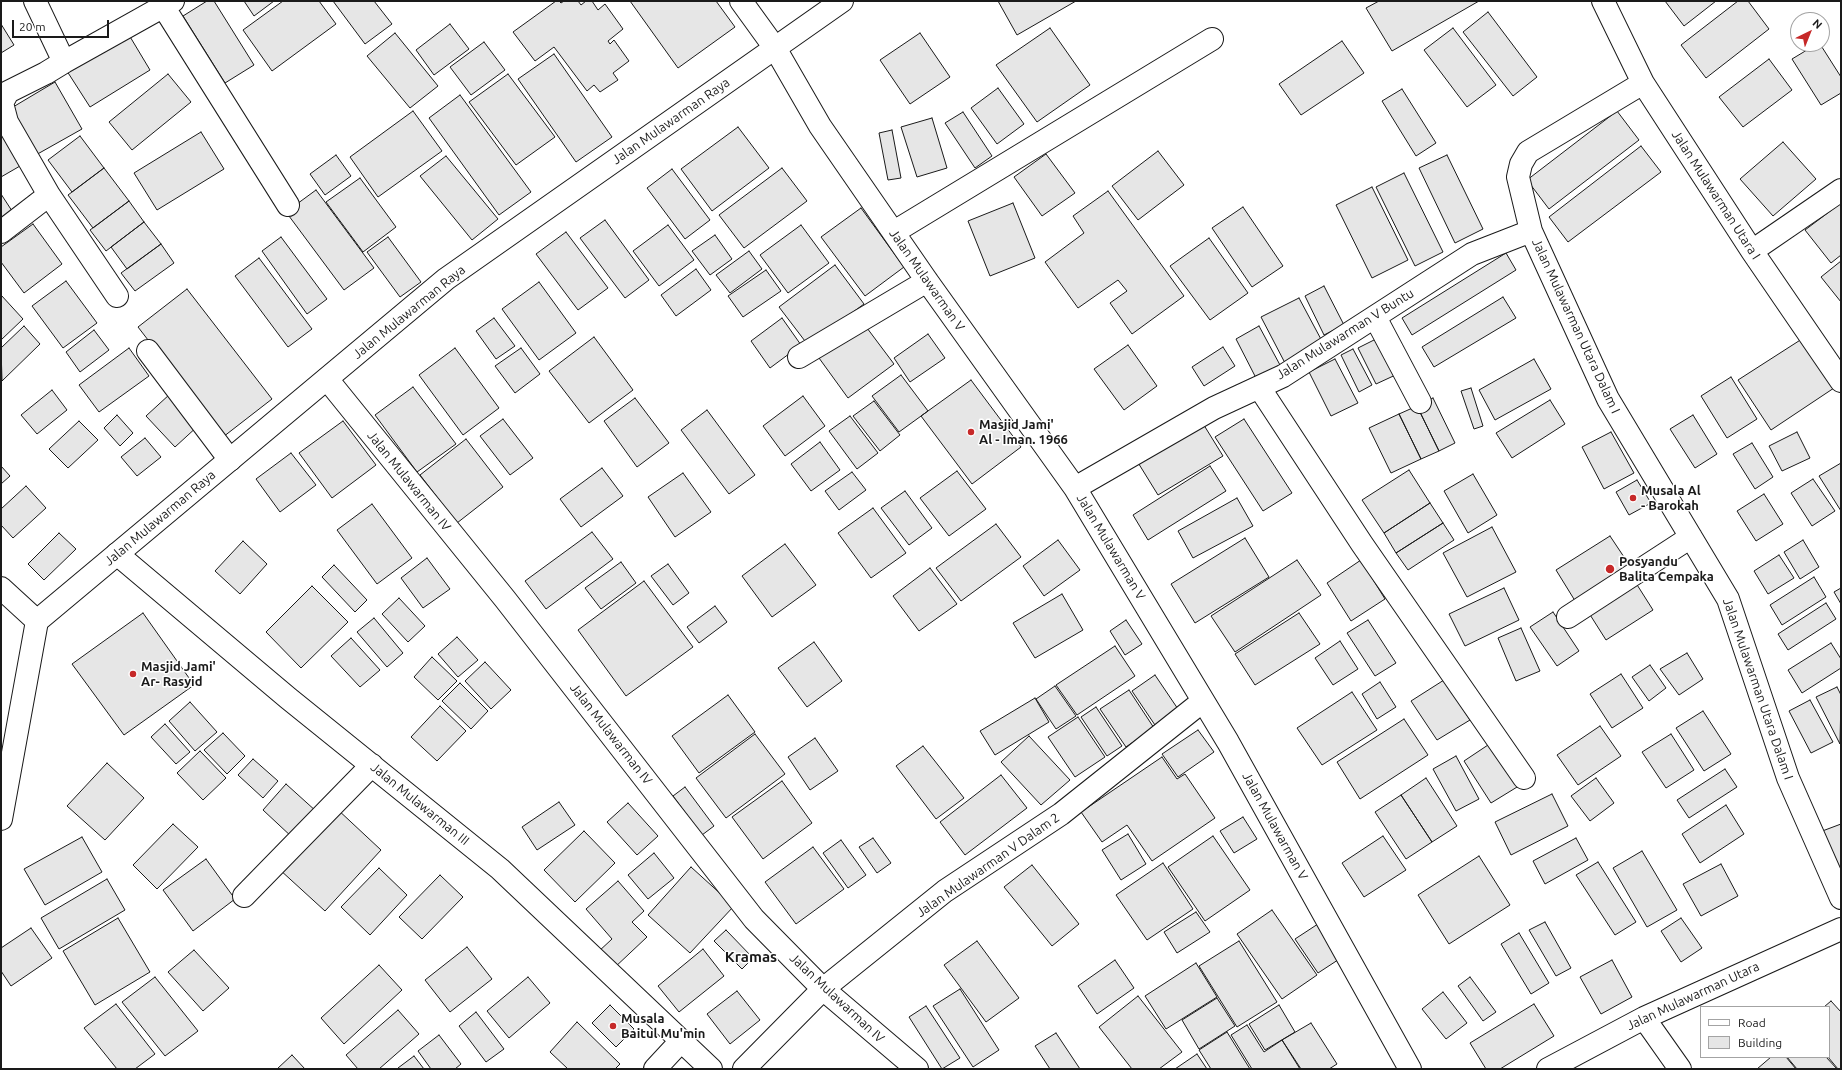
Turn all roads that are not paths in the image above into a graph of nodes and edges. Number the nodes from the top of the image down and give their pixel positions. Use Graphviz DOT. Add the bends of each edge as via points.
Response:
graph roads {
  1 [pos="35,1"];
  2 [pos="741,1"];
  3 [pos="842,1"];
  4 [pos="1603,1"];
  5 [pos="168,4"];
  6 [pos="1212,38"];
  7 [pos="775,48"];
  8 [pos="64,62"];
  9 [pos="1643,83"];
  10 [pos="1841,190"];
  11 [pos="49,195"];
  12 [pos="288,205"];
  13 [pos="1531,231"];
  14 [pos="1,232"];
  15 [pos="894,232"];
  16 [pos="1752,251"];
  17 [pos="927,281"];
  18 [pos="117,296"];
  19 [pos="1375,317"];
  20 [pos="148,351"];
  21 [pos="799,357"];
  22 [pos="327,379"];
  23 [pos="1841,381"];
  24 [pos="1259,387"];
  25 [pos="1420,402"];
  26 [pos="230,460"];
  27 [pos="1075,488"];
  28 [pos="1691,537"];
  29 [pos="117,554"];
  30 [pos="1,588"];
  31 [pos="1568,617"];
  32 [pos="37,621"];
  33 [pos="1203,700"];
  34 [pos="372,765"];
  35 [pos="1524,778"];
  36 [pos="1,819"];
  37 [pos="244,896"];
  38 [pos="1841,898"];
  39 [pos="1841,929"];
  40 [pos="823,989"];
  41 [pos="1644,1018"];
  42 [pos="681,1041"];
  43 [pos="655,1069"];
  44 [pos="711,1069"];
  45 [pos="744,1069"];
  46 [pos="917,1069"];
  47 [pos="1410,1069"];
  48 [pos="1548,1069"];
  49 [pos="1680,1069"];
  1 -- 8 [label="street"];
  2 -- 7 [label="street, Jalan Mulawarman V"];
  3 -- 7 [label="street, Jalan Mulawarman Raya"];
  4 -- 9 [label="street, Jalan Mulawarman Utara I"];
  5 -- 8 [label="street"];
  5 -- 12 [label="street"];
  6 -- 15 [label="street"];
  7 -- 15 [label="street, Jalan Mulawarman V" via="820,126"];
  7 -- 22 [label="street, Jalan Mulawarman Raya" via="446,279"];
  8 -- 11 [label="street" via="8,92 2,103 7,122"];
  9 -- 13 [label="street, Jalan Mulawarman Utara Dalam I" via="1528,152 1521,164 1518,177"];
  9 -- 16 [label="street, Jalan Mulawarman Utara I"];
  10 -- 16 [label="street"];
  11 -- 14 [label="street"];
  11 -- 18 [label="street"];
  13 -- 19 [label="street, Jalan Mulawarman V Buntu" via="1472,254"];
  13 -- 28 [label="street, Jalan Mulawarman Utara Dalam I" via="1608,399"];
  15 -- 17 [label="street, Jalan Mulawarman V"];
  16 -- 23 [label="street, Jalan Mulawarman Utara I"];
  17 -- 21 [label="street"];
  17 -- 27 [label="street, Jalan Mulawarman V"];
  19 -- 24 [label="street, Jalan Mulawarman V Buntu" via="1283,376"];
  19 -- 25 [label="street"];
  20 -- 26 [label="street"];
  22 -- 26 [label="street, Jalan Mulawarman Raya"];
  22 -- 40 [label="street, Jalan Mulawarman IV" via="506,599 754,919"];
  24 -- 27 [label="street, Jalan Mulawarman V Buntu" via="1214,408"];
  24 -- 35 [label="street" via="1362,544"];
  26 -- 29 [label="street, Jalan Mulawarman Raya"];
  27 -- 33 [label="street, Jalan Mulawarman V"];
  28 -- 31 [label="street"];
  28 -- 38 [label="street, Jalan Mulawarman Utara Dalam I" via="1728,599 1788,778"];
  29 -- 32 [label="street, Jalan Mulawarman Raya"];
  29 -- 34 [label="street, Jalan Mulawarman III"];
  30 -- 32 [label="street"];
  32 -- 36 [label="street"];
  33 -- 40 [label="street, Jalan Mulawarman V Dalam 2" via="1061,814 945,891"];
  33 -- 47 [label="street, Jalan Mulawarman V"];
  34 -- 37 [label="street"];
  34 -- 42 [label="street, Jalan Mulawarman III" via="500,870"];
  39 -- 41 [label="street, Jalan Mulawarman Utara"];
  40 -- 45 [label="street, Jalan Mulawarman V Dalam 2"];
  40 -- 46 [label="street, Jalan Mulawarman IV"];
  41 -- 48 [label="street, Jalan Mulawarman Utara"];
  41 -- 49 [label="street"];
  42 -- 43 [label="street"];
  42 -- 44 [label="street, Jalan Mulawarman III"];
}
